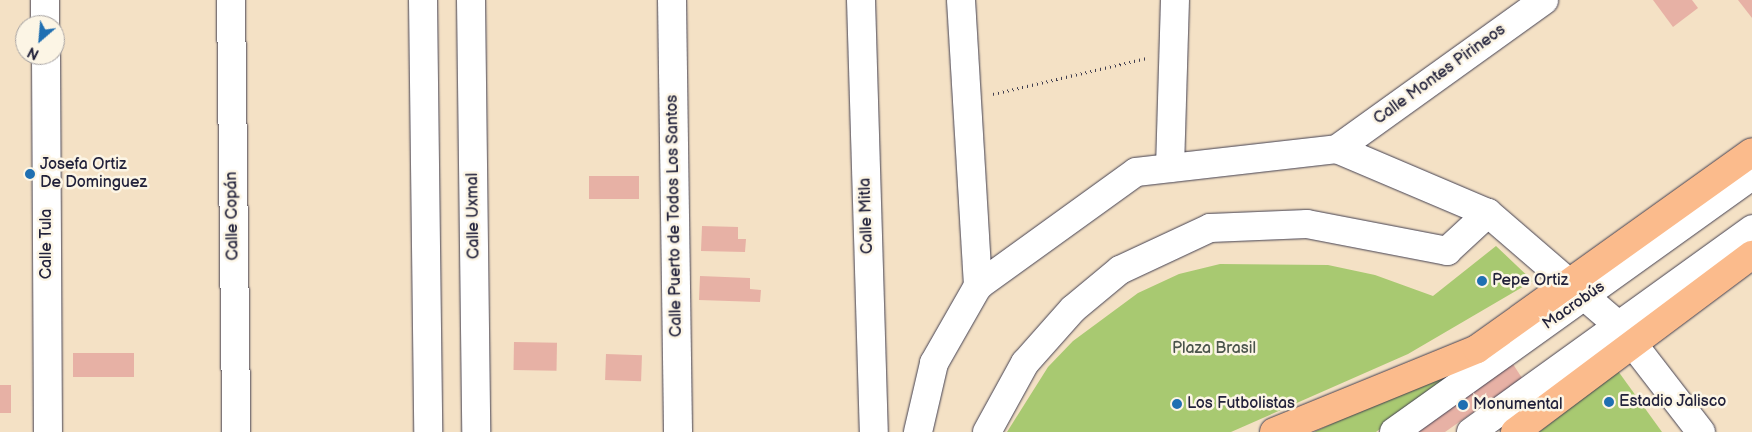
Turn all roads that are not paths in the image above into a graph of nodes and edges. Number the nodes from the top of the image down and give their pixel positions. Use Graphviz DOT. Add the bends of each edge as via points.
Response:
graph roads {
  1 [pos="45,0"];
  2 [pos="231,0"];
  3 [pos="423,0"];
  4 [pos="471,0"];
  5 [pos="672,0"];
  6 [pos="860,0"];
  7 [pos="961,0"];
  8 [pos="1175,0"];
  9 [pos="1544,0"];
  10 [pos="45,15"];
  11 [pos="46,65"];
  12 [pos="1337,149"];
  13 [pos="1752,152"];
  14 [pos="1170,168"];
  15 [pos="1752,176"];
  16 [pos="1488,213"];
  17 [pos="1752,229"];
  18 [pos="1752,255"];
  19 [pos="978,286"];
  20 [pos="1580,288"];
  21 [pos="1626,334"];
  22 [pos="48,432"];
  23 [pos="236,432"];
  24 [pos="428,432"];
  25 [pos="476,432"];
  26 [pos="678,432"];
  27 [pos="874,432"];
  28 [pos="918,432"];
  29 [pos="987,432"];
  30 [pos="1274,432"];
  31 [pos="1394,432"];
  32 [pos="1471,432"];
  33 [pos="1515,432"];
  34 [pos="1701,432"];
  1 -- 10 [label="street"];
  2 -- 23 [label="street, Calle Copán"];
  3 -- 24 [label="street"];
  4 -- 25 [label="street, Calle Uxmal"];
  5 -- 26 [label="street, Calle Puerto de Todos Los Santos"];
  6 -- 27 [label="street, Calle Mitla"];
  7 -- 19 [label="street"];
  8 -- 14 [label="street"];
  9 -- 12 [label="street, Calle Montes Pirineos"];
  11 -- 22 [label="street, Calle Tula"];
  12 -- 14 [label="street"];
  12 -- 16 [label="street"];
  13 -- 20 [label="main road"];
  14 -- 19 [label="street" via="1136,172"];
  15 -- 20 [label="street, Macrobús"];
  16 -- 20 [label="street"];
  16 -- 29 [label="street" via="1447,251 1307,224 1210,228 1120,270 1074,309 1025,362"];
  17 -- 21 [label="street"];
  18 -- 21 [label="main road"];
  19 -- 28 [label="street" via="934,363"];
  20 -- 21 [label="street"];
  20 -- 30 [label="main road" via="1477,349"];
  20 -- 31 [label="street, Macrobús"];
  21 -- 32 [label="street"];
  21 -- 33 [label="main road"];
  21 -- 34 [label="street"];
}
